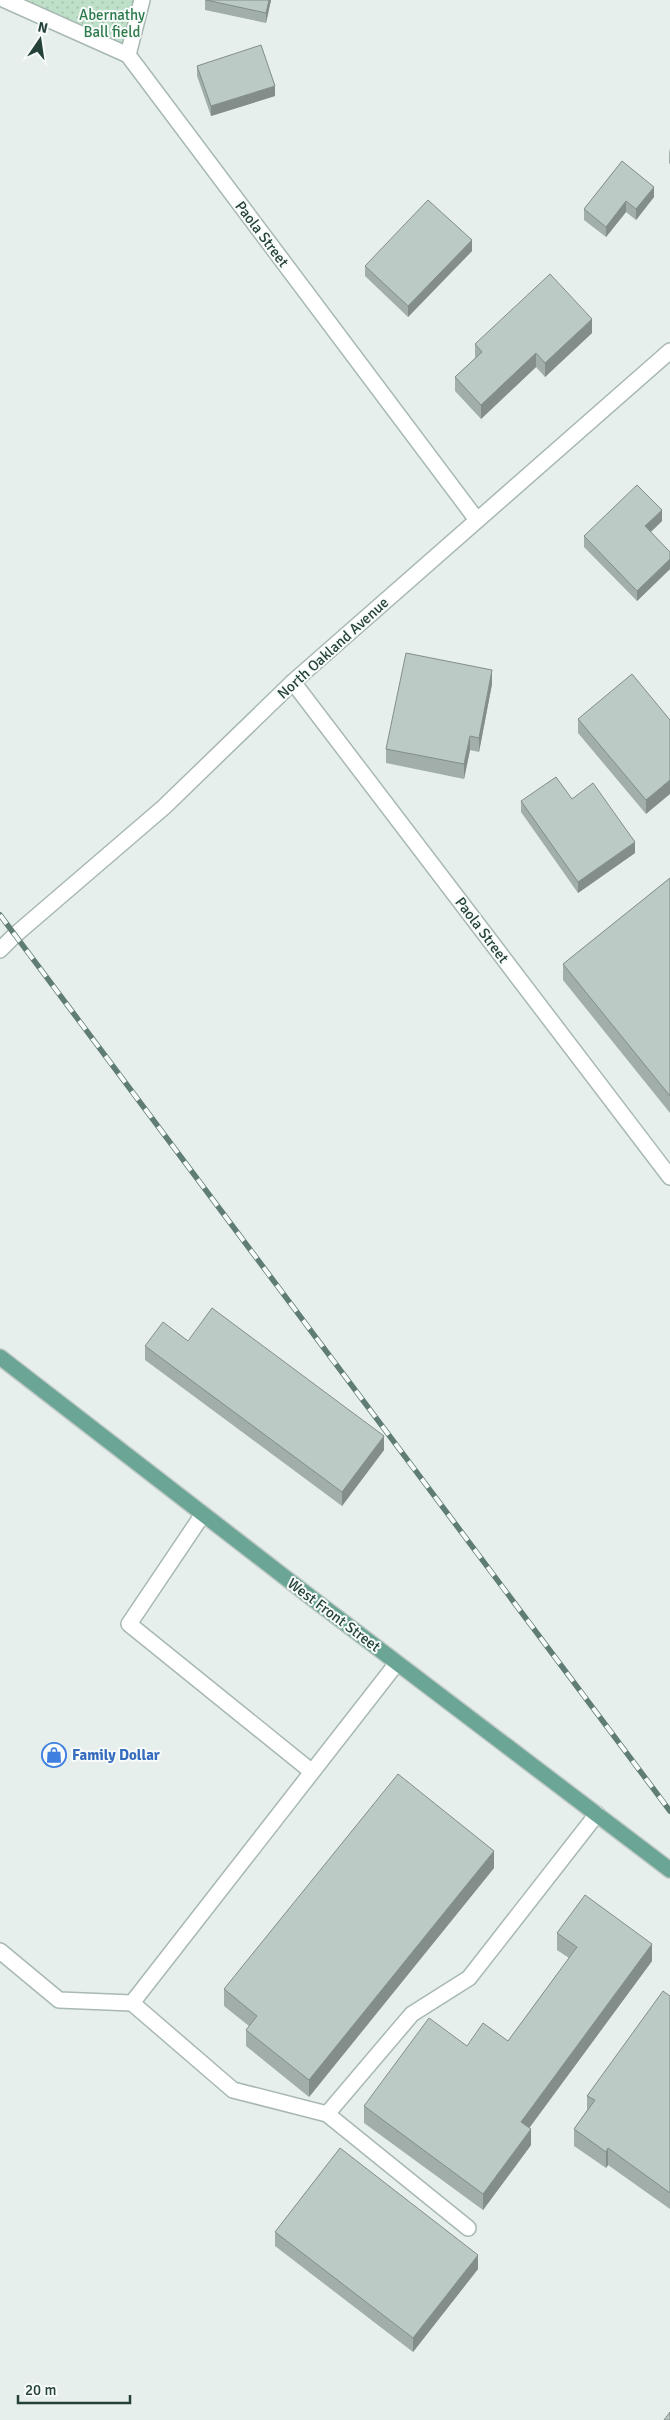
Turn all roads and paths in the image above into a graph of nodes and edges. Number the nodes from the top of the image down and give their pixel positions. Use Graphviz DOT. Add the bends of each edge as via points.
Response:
graph roads {
  1 [pos="5,0"];
  2 [pos="142,0"];
  3 [pos="128,55"];
  4 [pos="670,351"];
  5 [pos="478,520"];
  6 [pos="293,682"];
  7 [pos="0,950"];
  8 [pos="670,1177"];
  9 [pos="0,1357"];
  10 [pos="203,1514"];
  11 [pos="396,1663"];
  12 [pos="311,1770"];
  13 [pos="597,1814"];
  14 [pos="670,1870"];
  15 [pos="0,1951"];
  16 [pos="132,2003"];
  17 [pos="327,2114"];
  18 [pos="468,2228"];
  1 -- 3 [label="street, Paola Street"];
  2 -- 3 [label="street"];
  3 -- 5 [label="street, Paola Street"];
  4 -- 5 [label="street, North Oakland Avenue"];
  5 -- 6 [label="street, North Oakland Avenue"];
  6 -- 7 [label="street, North Oakland Avenue" via="164,807"];
  6 -- 8 [label="street, Paola Street"];
  9 -- 10 [label="main road, West Front Street"];
  10 -- 11 [label="main road, West Front Street"];
  10 -- 12 [label="street" via="128,1624"];
  11 -- 12 [label="street"];
  11 -- 13 [label="main road, West Front Street"];
  12 -- 16 [label="street"];
  13 -- 14 [label="main road, West Front Street"];
  13 -- 17 [label="street" via="469,1978 412,2014"];
  15 -- 16 [label="street" via="59,2000"];
  16 -- 17 [label="street" via="233,2090"];
  17 -- 18 [label="street"];
}
